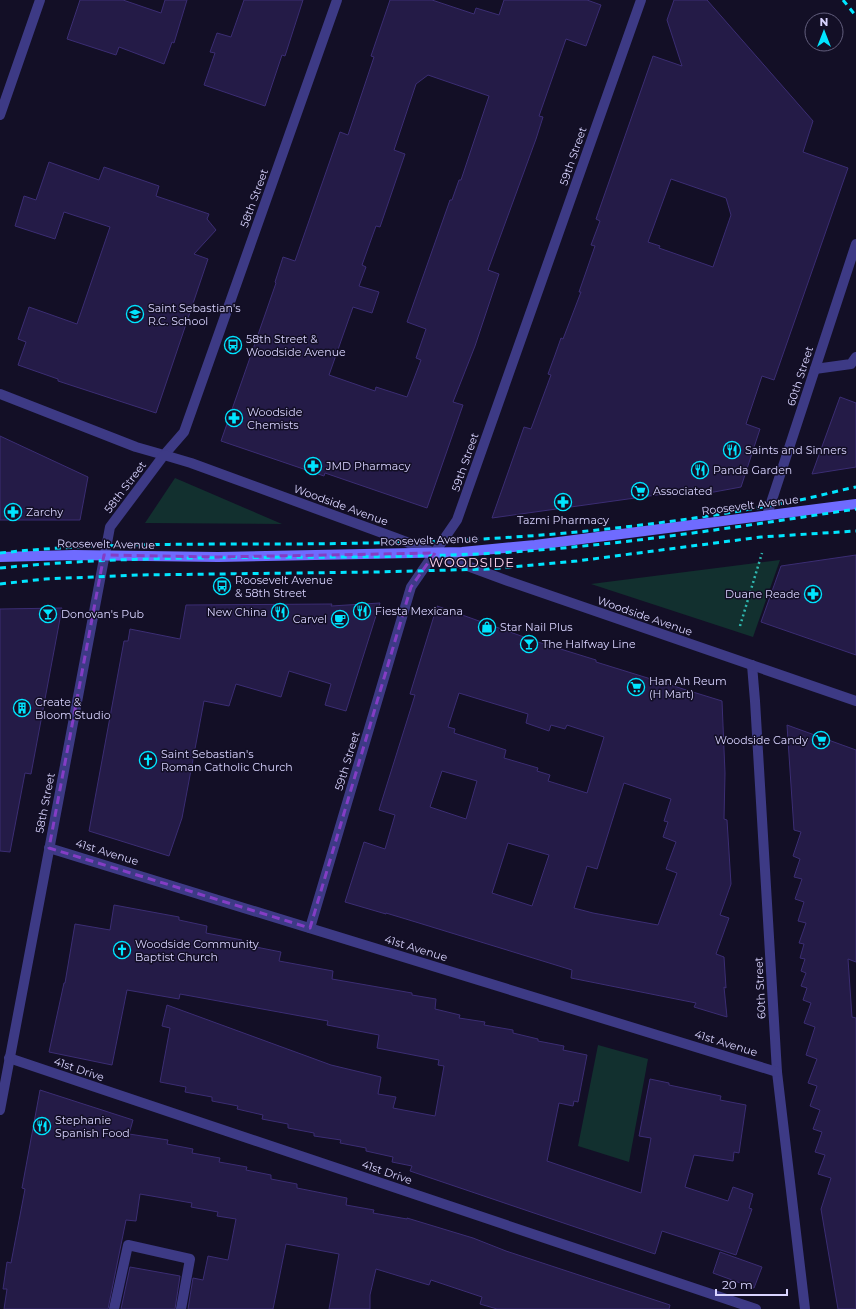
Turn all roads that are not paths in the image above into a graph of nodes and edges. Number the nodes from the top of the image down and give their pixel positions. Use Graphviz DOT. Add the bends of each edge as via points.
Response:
graph roads {
  1 [pos="40,0"];
  2 [pos="337,0"];
  3 [pos="641,0"];
  4 [pos="0,115"];
  5 [pos="856,244"];
  6 [pos="856,357"];
  7 [pos="815,369"];
  8 [pos="0,394"];
  9 [pos="164,455"];
  10 [pos="856,504"];
  11 [pos="767,515"];
  12 [pos="435,552"];
  13 [pos="104,555"];
  14 [pos="0,558"];
  15 [pos="752,665"];
  16 [pos="856,701"];
  17 [pos="49,848"];
  18 [pos="310,928"];
  19 [pos="9,1058"];
  20 [pos="777,1072"];
  21 [pos="0,1110"];
  22 [pos="114,1309"];
  23 [pos="181,1309"];
  24 [pos="756,1309"];
  25 [pos="805,1309"];
  1 -- 4 [label="street"];
  2 -- 9 [label="street, 58th Street" via="184,432"];
  3 -- 12 [label="street, 59th Street" via="458,520"];
  5 -- 7 [label="street, 60th Street"];
  6 -- 7 [label="street" via="850,364"];
  7 -- 11 [label="street, 60th Street"];
  8 -- 9 [label="street, Woodside Avenue" via="136,447"];
  9 -- 12 [label="street, Woodside Avenue"];
  9 -- 13 [label="street, 58th Street" via="110,527"];
  10 -- 11 [label="main road, Roosevelt Avenue"];
  11 -- 12 [label="main road, Roosevelt Avenue" via="535,545"];
  12 -- 13 [label="main road, Roosevelt Avenue" via="218,557"];
  12 -- 15 [label="street, Woodside Avenue" via="508,581"];
  12 -- 18 [label="street, 59th Street" via="411,587"];
  13 -- 14 [label="main road, Roosevelt Avenue"];
  13 -- 17 [label="street, 58th Street"];
  15 -- 16 [label="street, Woodside Avenue"];
  15 -- 20 [label="street, 60th Street"];
  17 -- 18 [label="street, 41st Avenue"];
  17 -- 19 [label="street, 58th Street"];
  18 -- 20 [label="street, 41st Avenue"];
  19 -- 21 [label="street, 58th Street"];
  19 -- 24 [label="street, 41st Drive"];
  20 -- 25 [label="street, 60th Street"];
  22 -- 23 [label="street" via="128,1245 190,1259"];
}
